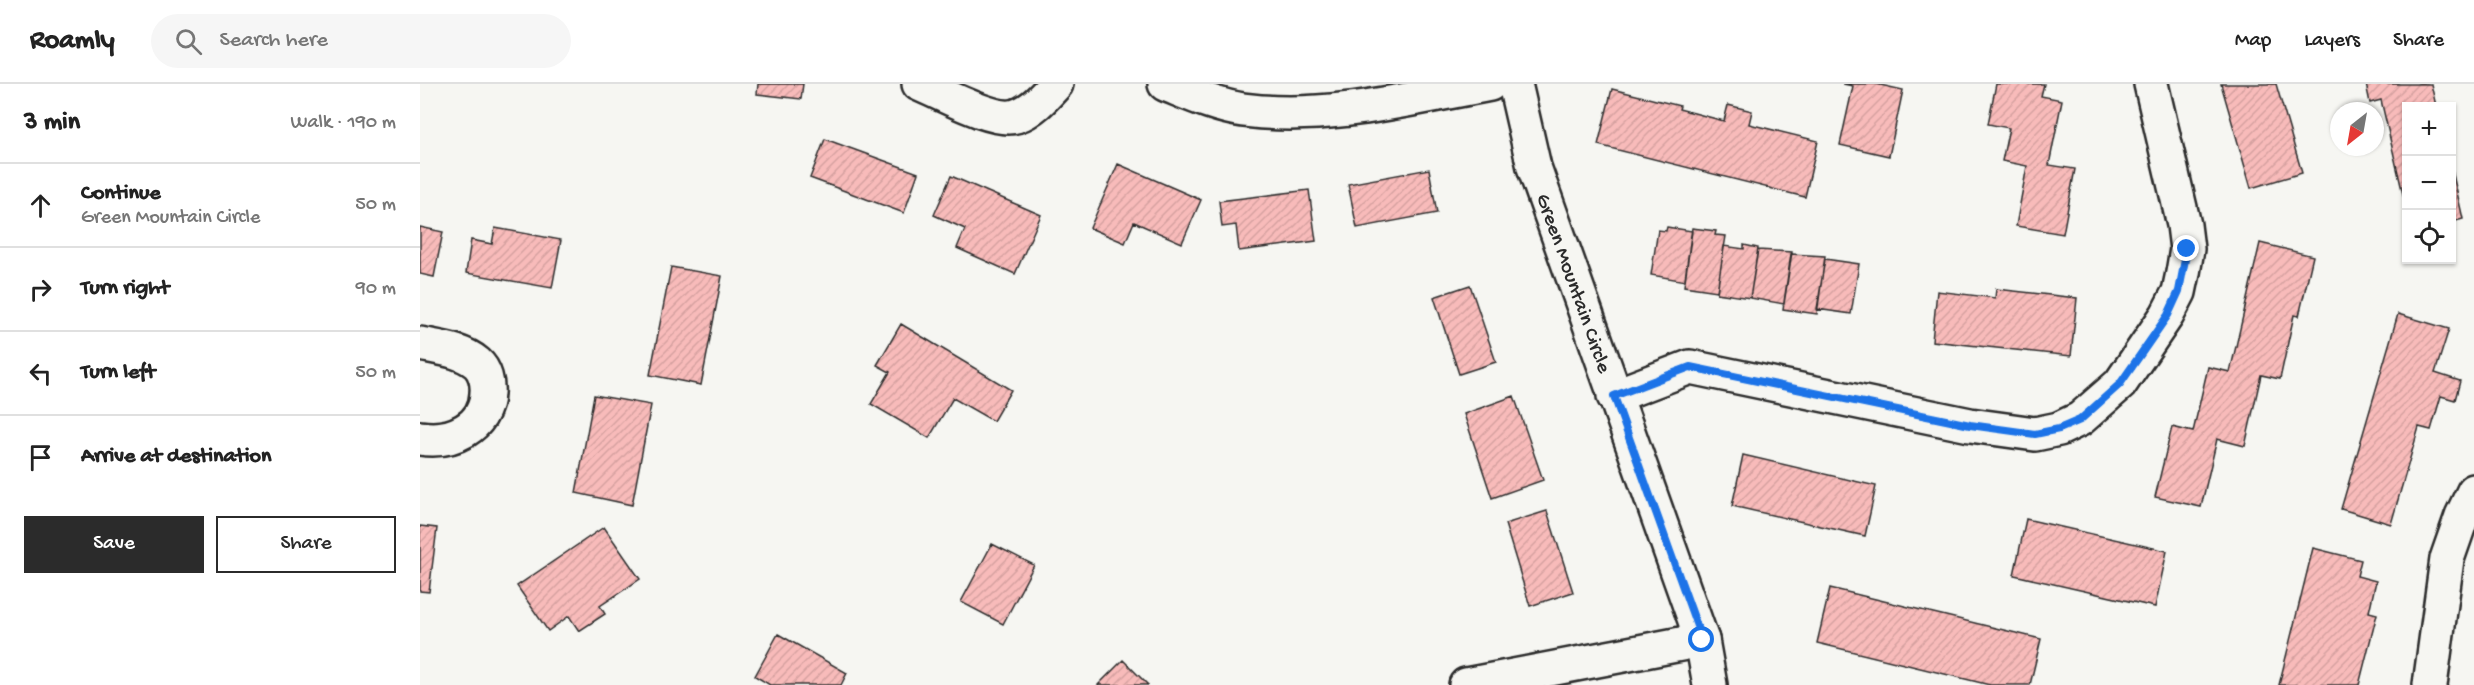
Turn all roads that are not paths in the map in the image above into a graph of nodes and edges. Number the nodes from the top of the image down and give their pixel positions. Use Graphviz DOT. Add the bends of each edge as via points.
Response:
graph roads {
  1 [pos="920,84"];
  2 [pos="1056,84"];
  3 [pos="1165,84"];
  4 [pos="1490,84"];
  5 [pos="1515,84"];
  6 [pos="2151,84"];
  7 [pos="420,344"];
  8 [pos="1614,396"];
  9 [pos="420,438"];
  10 [pos="2474,491"];
  11 [pos="1702,640"];
  12 [pos="1466,685"];
  13 [pos="1710,685"];
  14 [pos="2430,685"];
  1 -- 2 [label="street" via="992,115 1015,117 1038,103"];
  3 -- 4 [label="street" via="1243,110 1299,113 1347,110"];
  5 -- 8 [label="street, Green Mountain Circle" via="1534,166"];
  6 -- 8 [label="street" via="2184,225 2184,273 2168,315 2120,384 2080,420 2035,434 1970,425 1690,367"];
  7 -- 9 [label="street" via="459,352 478,364 488,383 487,404 466,430 436,440"];
  8 -- 11 [label="street, Green Mountain Circle"];
  10 -- 14 [label="street" via="2447,559"];
  11 -- 12 [label="street"];
  11 -- 13 [label="street, Green Mountain Circle"];
}
